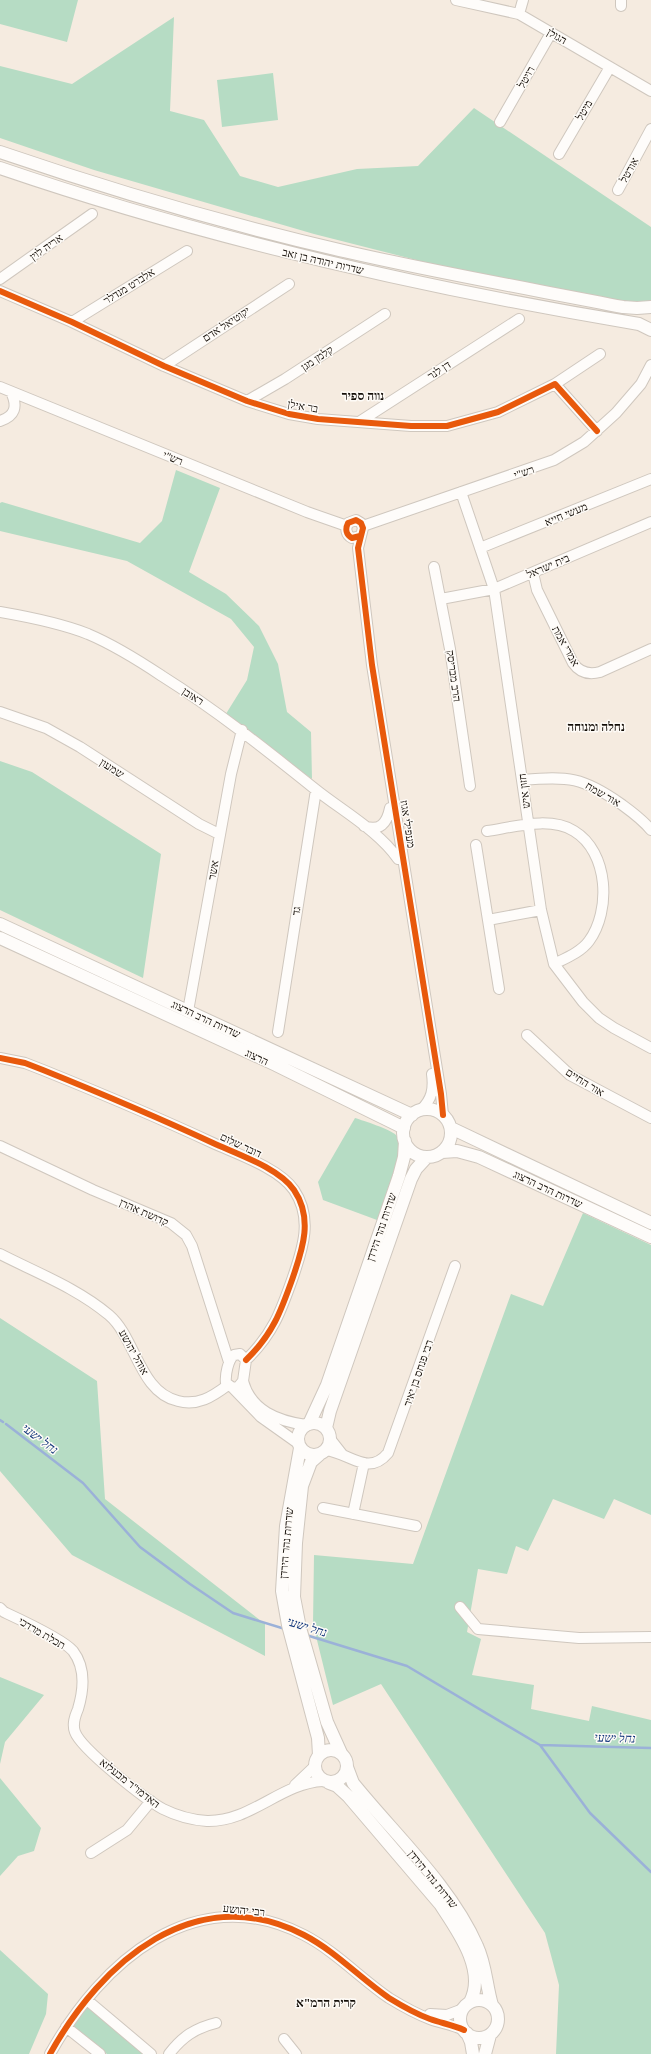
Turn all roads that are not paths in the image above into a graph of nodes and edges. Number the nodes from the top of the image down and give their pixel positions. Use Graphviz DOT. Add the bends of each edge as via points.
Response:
graph roads {
  1 [pos="456,0"];
  2 [pos="523,0"];
  3 [pos="519,14"];
  4 [pos="551,33"];
  5 [pos="610,67"];
  6 [pos="651,91"];
  7 [pos="500,122"];
  8 [pos="651,129"];
  9 [pos="0,152"];
  10 [pos="559,154"];
  11 [pos="0,168"];
  12 [pos="618,190"];
  13 [pos="92,214"];
  14 [pos="187,251"];
  15 [pos="0,279"];
  16 [pos="289,284"];
  17 [pos="0,291"];
  18 [pos="651,307"];
  19 [pos="651,312"];
  20 [pos="385,314"];
  21 [pos="519,319"];
  22 [pos="72,322"];
  23 [pos="651,330"];
  24 [pos="600,354"];
  25 [pos="651,365"];
  26 [pos="164,366"];
  27 [pos="555,384"];
  28 [pos="0,387"];
  29 [pos="11,392"];
  30 [pos="247,401"];
  31 [pos="0,421"];
  32 [pos="359,422"];
  33 [pos="597,431"];
  34 [pos="651,479"];
  35 [pos="461,492"];
  36 [pos="651,522"];
  37 [pos="347,526"];
  38 [pos="362,531"];
  39 [pos="350,536"];
  40 [pos="480,548"];
  41 [pos="434,567"];
  42 [pos="533,573"];
  43 [pos="494,589"];
  44 [pos="441,599"];
  45 [pos="0,612"];
  46 [pos="651,649"];
  47 [pos="0,712"];
  48 [pos="242,730"];
  49 [pos="522,780"];
  50 [pos="470,786"];
  51 [pos="316,790"];
  52 [pos="390,808"];
  53 [pos="362,825"];
  54 [pos="528,825"];
  55 [pos="651,830"];
  56 [pos="488,831"];
  57 [pos="219,834"];
  58 [pos="476,844"];
  59 [pos="398,859"];
  60 [pos="540,910"];
  61 [pos="488,920"];
  62 [pos="0,924"];
  63 [pos="0,938"];
  64 [pos="554,964"];
  65 [pos="499,989"];
  66 [pos="188,1011"];
  67 [pos="278,1032"];
  68 [pos="527,1035"];
  69 [pos="651,1048"];
  70 [pos="0,1058"];
  71 [pos="417,1113"];
  72 [pos="443,1115"];
  73 [pos="650,1116"];
  74 [pos="404,1128"];
  75 [pos="451,1128"];
  76 [pos="405,1142"];
  77 [pos="0,1146"];
  78 [pos="442,1152"];
  79 [pos="427,1157"];
  80 [pos="651,1223"];
  81 [pos="651,1237"];
  82 [pos="0,1254"];
  83 [pos="455,1266"];
  84 [pos="246,1360"];
  85 [pos="229,1362"];
  86 [pos="243,1381"];
  87 [pos="230,1386"];
  88 [pos="308,1424"];
  89 [pos="326,1428"];
  90 [pos="299,1446"];
  91 [pos="325,1448"];
  92 [pos="364,1463"];
  93 [pos="323,1508"];
  94 [pos="353,1514"];
  95 [pos="416,1526"];
  96 [pos="460,1607"];
  97 [pos="0,1608"];
  98 [pos="651,1637"];
  99 [pos="75,1732"];
  100 [pos="341,1754"];
  101 [pos="316,1761"];
  102 [pos="347,1767"];
  103 [pos="326,1782"];
  104 [pos="286,1792"];
  105 [pos="151,1801"];
  106 [pos="91,1853"];
  107 [pos="87,2000"];
  108 [pos="402,2005"];
  109 [pos="492,2005"];
  110 [pos="467,2006"];
  111 [pos="216,2023"];
  112 [pos="66,2027"];
  113 [pos="465,2032"];
  114 [pos="490,2035"];
  115 [pos="284,2039"];
  116 [pos="50,2054"];
  117 [pos="100,2054"];
  118 [pos="151,2054"];
  119 [pos="169,2054"];
  120 [pos="296,2054"];
  121 [pos="473,2054"];
  122 [pos="485,2054"];
  1 -- 3 [label="street, הגולן"];
  2 -- 3 [label="street"];
  3 -- 4 [label="street, הגולן"];
  4 -- 5 [label="street, הגולן"];
  4 -- 7 [label="street, רויטל"];
  5 -- 6 [label="street, הגולן"];
  5 -- 10 [label="street, מיטל"];
  8 -- 12 [label="street, אורטל"];
  9 -- 18 [label="main road, שדרות יהודה בן זאב" via="157,203 339,250 623,307"];
  11 -- 23 [label="main road, שדרות יהודה בן זאב" via="145,215 282,252 399,278 639,324"];
  13 -- 15 [label="street, אריה לוין"];
  14 -- 22 [label="street, אלברט מנדלר"];
  16 -- 26 [label="street, יקוטיאל אדם"];
  17 -- 22 [label="street, בר אילן"];
  19 -- 23 [label="main road" via="648,321"];
  20 -- 30 [label="street, קלמן מגן"];
  21 -- 32 [label="street, דן לנר"];
  22 -- 26 [label="street, בר אילן"];
  24 -- 27 [label="street, בר אילן"];
  25 -- 33 [label="street, רש\"י" via="631,396"];
  26 -- 30 [label="street, בר אילן"];
  27 -- 32 [label="street, בר אילן" via="498,412 447,426"];
  27 -- 33 [label="street"];
  28 -- 29 [label="street, רש\"י"];
  29 -- 31 [label="street" via="16,409 8,418"];
  29 -- 37 [label="street, רש\"י"];
  30 -- 32 [label="street, בר אילן" via="289,414"];
  33 -- 35 [label="street, רש\"י" via="554,460"];
  34 -- 40 [label="street, מעשי חייא"];
  35 -- 38 [label="street, רש\"י"];
  35 -- 40 [label="street, חזון איש"];
  36 -- 42 [label="street, בית ישראל"];
  37 -- 38 [label="street" via="356,520"];
  37 -- 39 [label="street" via="346,531"];
  38 -- 39 [label="street" via="355,538"];
  38 -- 72 [label="street, מעפילי אגוז" via="358,554 372,665"];
  39 -- 52 [label="street, מעפילי אגוז" via="366,666"];
  40 -- 43 [label="street, חזון איש"];
  41 -- 44 [label="street, הרב מבריסק"];
  42 -- 43 [label="street, בית ישראל"];
  42 -- 46 [label="street, אמרי אמת" via="537,590 573,663 582,672 600,672"];
  43 -- 44 [label="street, בית ישראל"];
  43 -- 49 [label="street, חזון איש"];
  44 -- 50 [label="street, הרב מבריסק"];
  45 -- 48 [label="street, ראובן" via="40,619 88,634 120,650"];
  47 -- 57 [label="street, שמעון" via="46,728"];
  48 -- 51 [label="street, ראובן"];
  48 -- 57 [label="street, אשר"];
  49 -- 54 [label="street, חזון איש"];
  49 -- 55 [label="street, אור שמח" via="570,778 591,784 642,819"];
  51 -- 53 [label="street, ראובן"];
  51 -- 67 [label="street, גד"];
  52 -- 53 [label="street" via="386,822 380,828"];
  52 -- 59 [label="street, מעפילי אגוז"];
  53 -- 59 [label="street, ראובן"];
  54 -- 56 [label="street"];
  54 -- 60 [label="street, חזון איש"];
  54 -- 64 [label="street" via="549,824 575,832 589,846 598,862 603,881 604,900 589,941 579,951"];
  57 -- 66 [label="street, אשר"];
  58 -- 61 [label="street"];
  59 -- 71 [label="street, מעפילי אגוז" via="432,1077 431,1098"];
  60 -- 61 [label="street"];
  60 -- 64 [label="street, חזון איש"];
  61 -- 65 [label="street"];
  62 -- 66 [label="main road, שדרות הרב הרצוג"];
  63 -- 74 [label="main road, הרצוג" via="276,1065"];
  64 -- 69 [label="street, חזון איש" via="583,1002 599,1018"];
  66 -- 71 [label="main road, שדרות הרב הרצוג"];
  68 -- 73 [label="street, אור החיים" via="570,1075"];
  70 -- 84 [label="street, דובר שלום" via="43,1070 159,1118 279,1175 294,1189 306,1228 303,1246 281,1310 264,1342"];
  71 -- 72 [label="main road" via="432,1110"];
  71 -- 74 [label="main road"];
  72 -- 75 [label="main road"];
  74 -- 76 [label="main road"];
  75 -- 78 [label="main road" via="450,1142"];
  75 -- 80 [label="main road, שדרות הרב הרצוג"];
  76 -- 79 [label="main road" via="413,1153"];
  76 -- 88 [label="main road, שדרות נהר הירדן" via="399,1176 327,1385"];
  77 -- 85 [label="street, קדושת אהרן" via="171,1223 186,1235 192,1246"];
  78 -- 79 [label="main road"];
  78 -- 81 [label="main road, שדרות הרב הרצוג" via="457,1151 479,1157"];
  79 -- 89 [label="main road, שדרות נהר הירדן" via="416,1168 411,1180"];
  82 -- 87 [label="street, אוהל יהושע" via="96,1303 118,1322 144,1370 161,1393 173,1400 198,1402"];
  83 -- 92 [label="street, רבי פנחס בן יאיר" via="391,1447 379,1462"];
  84 -- 85 [label="street" via="237,1354 232,1356"];
  84 -- 86 [label="street"];
  85 -- 87 [label="street" via="226,1380"];
  86 -- 87 [label="street, אוהל יהושע" via="238,1387"];
  86 -- 88 [label="street" via="250,1397 264,1411 281,1421"];
  87 -- 90 [label="street" via="261,1417"];
  88 -- 89 [label="main road" via="318,1423"];
  88 -- 90 [label="main road" via="300,1432"];
  89 -- 91 [label="main road"];
  90 -- 91 [label="main road" via="308,1454"];
  90 -- 101 [label="main road, שדרות נהר הירדן" via="286,1526 282,1591 288,1625 318,1738"];
  91 -- 92 [label="street"];
  91 -- 100 [label="main road, שדרות נהר הירדן" via="311,1462 302,1486 294,1597 327,1722"];
  92 -- 94 [label="street"];
  93 -- 94 [label="street"];
  94 -- 95 [label="street"];
  96 -- 98 [label="street" via="478,1629 579,1638"];
  97 -- 99 [label="street, תכלת מרדכי" via="72,1650 82,1670 84,1686 74,1719"];
  99 -- 105 [label="street, האדמו\"ר מבעלזא" via="90,1752"];
  100 -- 101 [label="main road" via="327,1750"];
  100 -- 102 [label="main road" via="345,1757"];
  101 -- 103 [label="main road" via="317,1775"];
  101 -- 104 [label="street, האדמו\"ר מבעלזא"];
  102 -- 103 [label="main road" via="339,1780"];
  102 -- 109 [label="main road, שדרות נהר הירדן" via="353,1783 445,1892 461,1915 482,1957"];
  103 -- 104 [label="street, האדמו\"ר מבעלזא" via="303,1784"];
  103 -- 110 [label="main road, שדרות נהר הירדן" via="337,1786 348,1796 440,1904 451,1921 474,1970 475,1985"];
  104 -- 105 [label="street, האדמו\"ר מבעלזא" via="242,1814 207,1821 177,1815"];
  105 -- 106 [label="street" via="127,1830"];
  107 -- 108 [label="street, רבי יהושע" via="107,1976 147,1942 195,1921 219,1916 275,1924 305,1935"];
  107 -- 112 [label="street, רבי יהושע"];
  107 -- 118 [label="street"];
  108 -- 110 [label="street, רבי יהושע" via="415,2011 437,2015 456,2013"];
  108 -- 113 [label="street, רבי יהושע" via="420,2015"];
  109 -- 110 [label="main road" via="482,2000"];
  109 -- 114 [label="main road" via="498,2020"];
  110 -- 113 [label="main road" via="460,2020"];
  111 -- 119 [label="street" via="189,2033"];
  112 -- 116 [label="street, רבי יהושע"];
  112 -- 117 [label="street"];
  113 -- 114 [label="main road" via="478,2038"];
  113 -- 121 [label="main road" via="471,2042"];
  114 -- 122 [label="main road"];
  115 -- 120 [label="street"];
}
